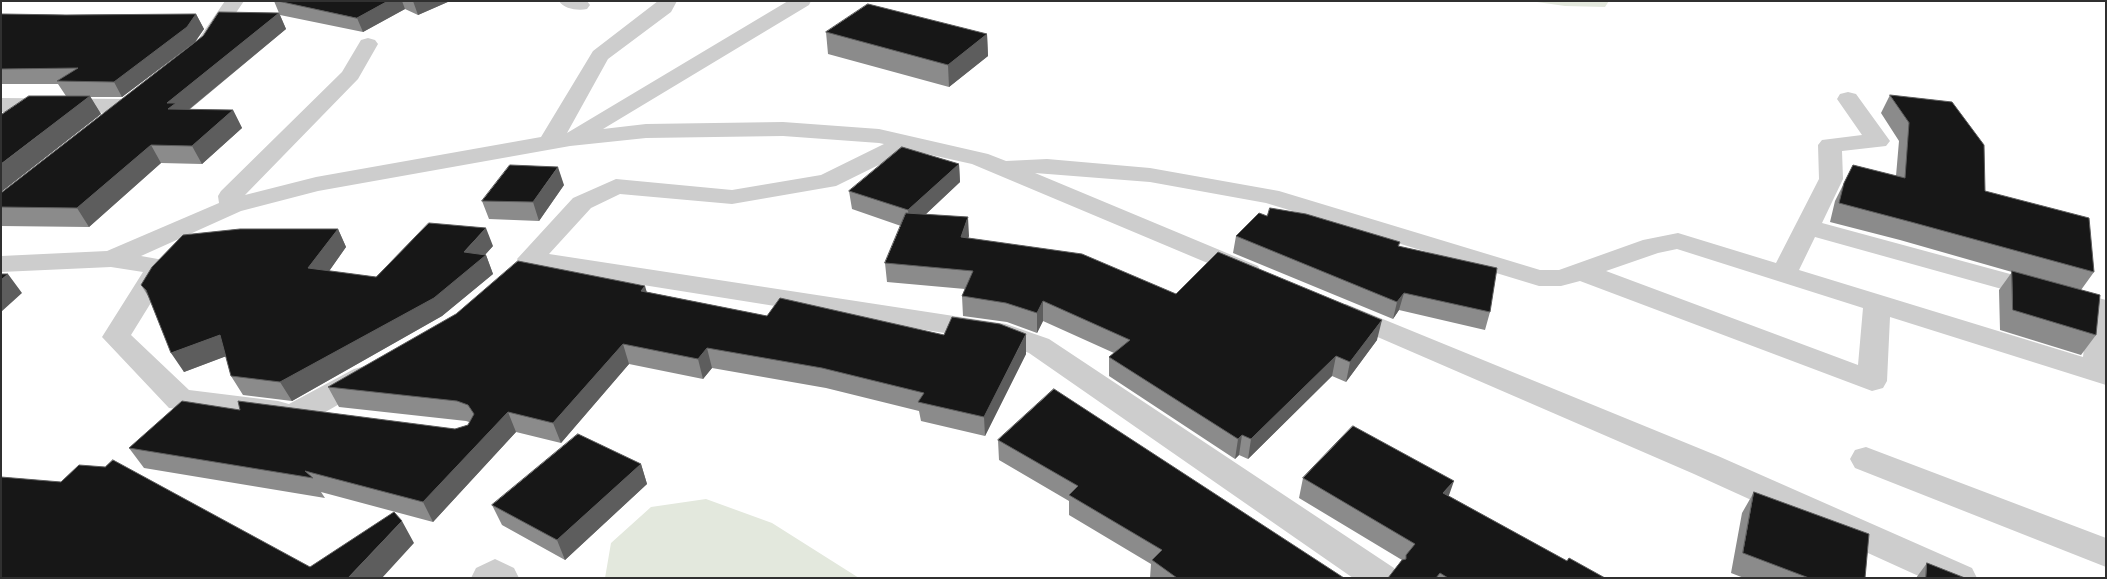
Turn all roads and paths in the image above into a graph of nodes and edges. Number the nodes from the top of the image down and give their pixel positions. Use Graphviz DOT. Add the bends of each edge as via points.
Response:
graph roads {
  1 [pos="235,1"];
  2 [pos="668,1"];
  3 [pos="789,3"];
  4 [pos="368,44"];
  5 [pos="188,59"];
  6 [pos="1848,98"];
  7 [pos="1,105"];
  8 [pos="97,130"];
  9 [pos="560,141"];
  10 [pos="906,142"];
  11 [pos="1000,168"];
  12 [pos="232,206"];
  13 [pos="1807,227"];
  14 [pos="111,258"];
  15 [pos="1,264"];
  16 [pos="1579,271"];
  17 [pos="1784,274"];
  18 [pos="1275,283"];
  19 [pos="1321,302"];
  20 [pos="1877,304"];
  21 [pos="387,363"];
  22 [pos="2101,374"];
  23 [pos="296,414"];
  24 [pos="346,421"];
  25 [pos="1866,459"];
  26 [pos="2106,553"];
  27 [pos="489,578"];
  28 [pos="501,578"];
  29 [pos="1381,578"];
  30 [pos="1959,578"];
  1 -- 5 [label="street" via="203,47"];
  2 -- 9 [label="street" via="664,8 600,55"];
  3 -- 9 [label="street"];
  4 -- 12 [label="street" via="351,75 230,196"];
  6 -- 13 [label="street" via="1878,141 1830,146 1831,179"];
  7 -- 8 [label="street" via="134,100"];
  9 -- 10 [label="street" via="646,130 783,130 879,136"];
  9 -- 12 [label="street" via="316,184"];
  10 -- 11 [label="street" via="980,159"];
  10 -- 29 [label="street" via="826,181 732,197 616,186 582,203 520,268 1006,333 1040,346"];
  11 -- 16 [label="street" via="1047,166 1150,175 1270,196 1539,278 1561,278"];
  11 -- 18 [label="street"];
  12 -- 14 [label="street"];
  13 -- 17 [label="street"];
  13 -- 22 [label="street" via="2102,308"];
  14 -- 15 [label="street"];
  14 -- 23 [label="street" via="160,267 116,337 180,400"];
  16 -- 17 [label="street" via="1652,246 1678,242"];
  16 -- 20 [label="street" via="1872,381"];
  17 -- 20 [label="street"];
  19 -- 30 [label="street" via="1706,465"];
  20 -- 22 [label="street"];
  21 -- 23 [label="street"];
  23 -- 24 [label="street"];
  25 -- 26 [label="street"];
  27 -- 28 [label="street" via="495,574"];
}
